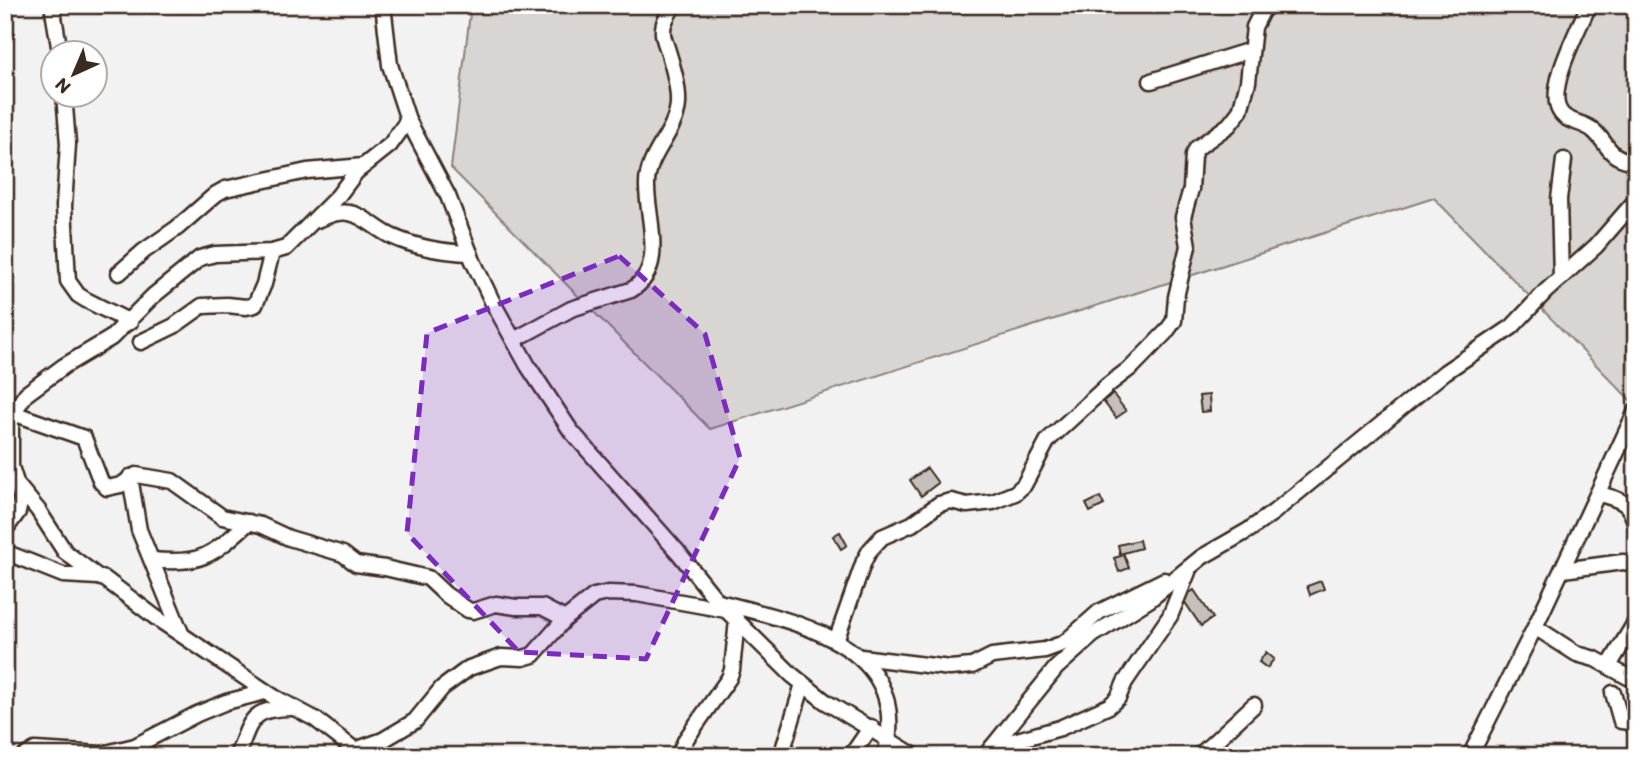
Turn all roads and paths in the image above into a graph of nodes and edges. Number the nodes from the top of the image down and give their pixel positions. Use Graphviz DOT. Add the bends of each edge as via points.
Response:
graph roads {
  1 [pos="51,5"];
  2 [pos="383,5"];
  3 [pos="674,5"];
  4 [pos="1269,5"];
  5 [pos="1588,5"];
  6 [pos="57,38"];
  7 [pos="1251,50"];
  8 [pos="1151,81"];
  9 [pos="65,108"];
  10 [pos="408,120"];
  11 [pos="1564,160"];
  12 [pos="1636,162"];
  13 [pos="363,166"];
  14 [pos="1636,200"];
  15 [pos="313,221"];
  16 [pos="272,252"];
  17 [pos="470,253"];
  18 [pos="119,273"];
  19 [pos="1561,278"];
  20 [pos="130,321"];
  21 [pos="514,340"];
  22 [pos="141,342"];
  23 [pos="1636,411"];
  24 [pos="10,415"];
  25 [pos="130,477"];
  26 [pos="16,484"];
  27 [pos="1599,494"];
  28 [pos="248,522"];
  29 [pos="1636,526"];
  30 [pos="5,530"];
  31 [pos="5,552"];
  32 [pos="1202,557"];
  33 [pos="152,559"];
  34 [pos="1636,564"];
  35 [pos="1190,568"];
  36 [pos="1563,570"];
  37 [pos="98,577"];
  38 [pos="722,606"];
  39 [pos="565,619"];
  40 [pos="737,620"];
  41 [pos="1636,621"];
  42 [pos="1535,627"];
  43 [pos="181,634"];
  44 [pos="836,641"];
  45 [pos="861,657"];
  46 [pos="1609,666"];
  47 [pos="1628,677"];
  48 [pos="803,684"];
  49 [pos="265,692"];
  50 [pos="1613,693"];
  51 [pos="1254,705"];
  52 [pos="293,708"];
  53 [pos="871,727"];
  54 [pos="1636,730"];
  55 [pos="889,738"];
  56 [pos="1636,738"];
  57 [pos="1636,745"];
  58 [pos="988,751"];
  59 [pos="362,753"];
  60 [pos="25,756"];
  61 [pos="237,756"];
  62 [pos="678,756"];
  63 [pos="781,756"];
  64 [pos="851,756"];
  65 [pos="885,756"];
  66 [pos="915,756"];
  67 [pos="1199,756"];
  68 [pos="1470,756"];
  1 -- 6 [label="street"];
  2 -- 10 [label="street" via="390,65"];
  3 -- 21 [label="street" via="663,33 678,106 649,167 646,184 653,252 646,274 631,290 570,309"];
  4 -- 7 [label="street" via="1256,19"];
  5 -- 12 [label="street" via="1560,76 1556,103 1565,117 1593,130 1611,153"];
  7 -- 8 [label="street"];
  7 -- 44 [label="street" via="1240,111 1193,155 1191,190 1183,217 1188,246 1174,321 1133,366 1048,440 1015,494 993,502 939,504 912,524 882,537 864,561"];
  9 -- 20 [label="street" via="68,281 86,300"];
  10 -- 13 [label="street" via="390,145"];
  10 -- 17 [label="street" via="449,196"];
  11 -- 19 [label="street" via="1559,199"];
  13 -- 15 [label="street"];
  13 -- 18 [label="street" via="307,171 225,189"];
  14 -- 19 [label="street"];
  15 -- 16 [label="street" via="286,248"];
  15 -- 17 [label="street" via="339,212 352,213 389,236 434,251"];
  16 -- 20 [label="street" via="206,255 153,296"];
  16 -- 22 [label="street" via="254,304 202,306"];
  17 -- 21 [label="street"];
  19 -- 32 [label="street" via="1512,327 1435,380 1274,512"];
  20 -- 24 [label="street" via="26,394"];
  21 -- 38 [label="street" via="571,431"];
  23 -- 27 [label="street"];
  24 -- 25 [label="street" via="84,438 104,487 117,487"];
  24 -- 26 [label="street" via="11,467"];
  25 -- 28 [label="street" via="171,481 222,517"];
  25 -- 33 [label="street" via="138,530"];
  26 -- 30 [label="street" via="21,498 18,512"];
  26 -- 37 [label="street" via="65,552"];
  27 -- 29 [label="street" via="1628,506"];
  27 -- 36 [label="street"];
  28 -- 33 [label="street" via="202,558 186,562"];
  28 -- 39 [label="street" via="343,554 356,564 428,578 471,611 496,604 542,607"];
  31 -- 37 [label="street" via="63,575"];
  32 -- 35 [label="street"];
  32 -- 45 [label="street" via="1099,612 1064,643 1045,650 992,656 964,667"];
  33 -- 43 [label="street"];
  34 -- 36 [label="street"];
  35 -- 58 [label="street" via="1093,635 1056,668"];
  35 -- 58 [label="street" via="1170,616 1118,698 1060,728"];
  36 -- 42 [label="street"];
  37 -- 43 [label="street"];
  38 -- 39 [label="street" via="608,593 594,596"];
  38 -- 40 [label="street"];
  38 -- 44 [label="street" via="772,616"];
  39 -- 59 [label="street" via="533,655 501,657 469,668 442,688 415,721"];
  40 -- 48 [label="street"];
  40 -- 62 [label="street" via="729,678"];
  41 -- 46 [label="street"];
  42 -- 46 [label="street"];
  42 -- 68 [label="street"];
  43 -- 49 [label="street"];
  44 -- 45 [label="street"];
  45 -- 55 [label="street" via="879,680 887,701"];
  46 -- 47 [label="street"];
  48 -- 53 [label="street"];
  48 -- 63 [label="street"];
  49 -- 52 [label="street"];
  49 -- 60 [label="street" via="197,714 135,746 102,754 40,750"];
  50 -- 54 [label="street" via="1621,721 1631,722"];
  51 -- 67 [label="street"];
  52 -- 59 [label="street" via="324,724"];
  52 -- 61 [label="street" via="271,708 253,717"];
  53 -- 55 [label="street"];
  53 -- 64 [label="street"];
  55 -- 65 [label="street"];
  55 -- 66 [label="street"];
  56 -- 57 [label="street"];
}
